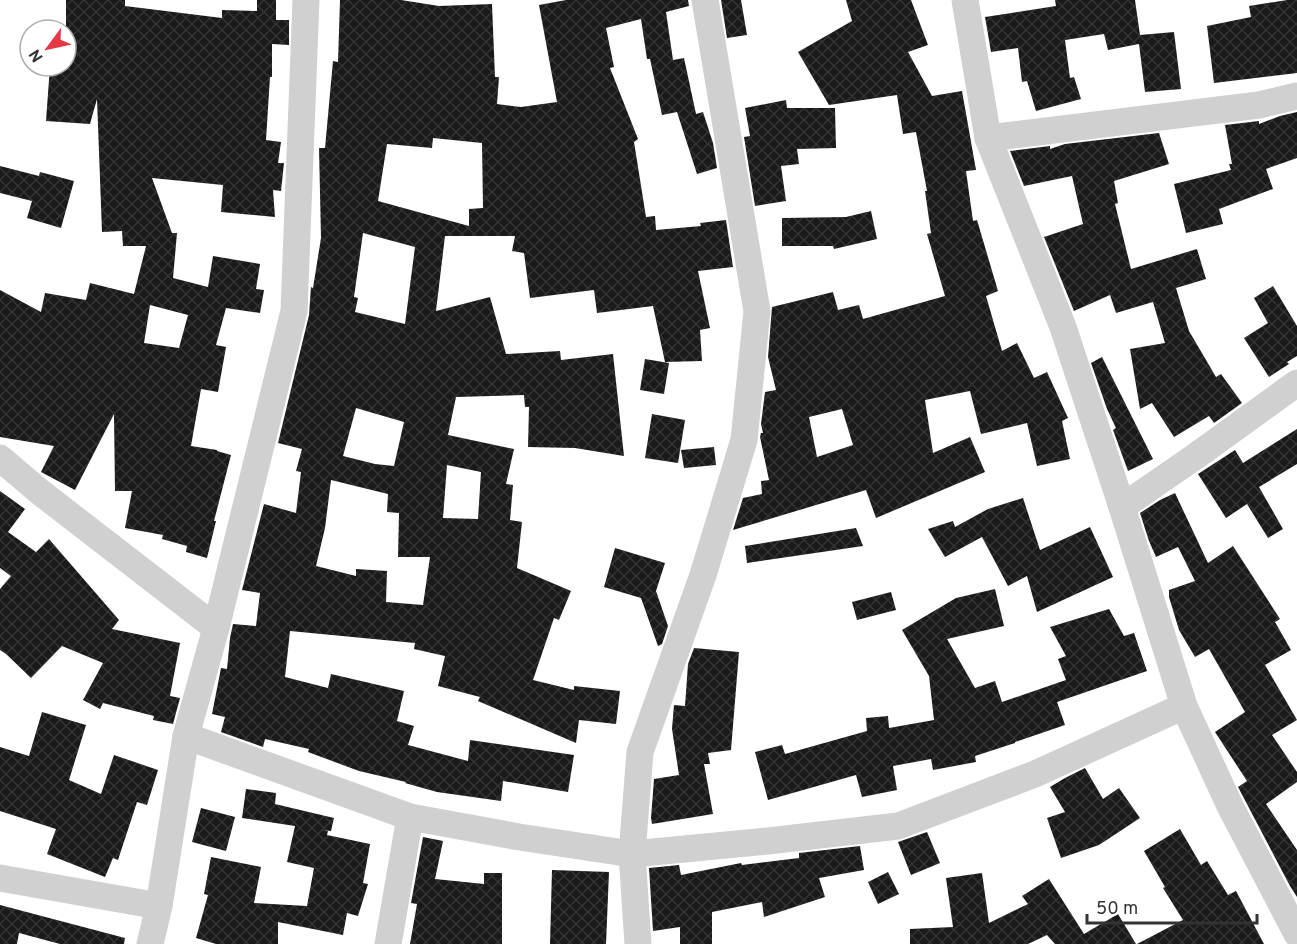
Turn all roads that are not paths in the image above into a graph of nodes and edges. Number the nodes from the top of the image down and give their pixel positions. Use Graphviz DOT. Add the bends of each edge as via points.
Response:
graph roads {
  1 [pos="306,0"];
  2 [pos="705,0"];
  3 [pos="965,0"];
  4 [pos="1297,96"];
  5 [pos="988,138"];
  6 [pos="1297,383"];
  7 [pos="0,458"];
  8 [pos="1122,507"];
  9 [pos="216,628"];
  10 [pos="1184,706"];
  11 [pos="186,736"];
  12 [pos="410,817"];
  13 [pos="632,854"];
  14 [pos="0,878"];
  15 [pos="159,906"];
  16 [pos="1297,934"];
  17 [pos="150,944"];
  18 [pos="388,944"];
  19 [pos="638,944"];
  1 -- 9 [label="street" via="294,311"];
  2 -- 13 [label="street" via="757,311 744,441 704,574 640,752"];
  3 -- 5 [label="street"];
  4 -- 5 [label="street" via="1259,105"];
  5 -- 8 [label="street" via="1063,327"];
  6 -- 8 [label="street"];
  7 -- 9 [label="street"];
  8 -- 10 [label="street"];
  9 -- 11 [label="street"];
  10 -- 13 [label="street" via="1035,774 898,826"];
  10 -- 16 [label="street" via="1230,806"];
  11 -- 12 [label="street"];
  11 -- 15 [label="street"];
  12 -- 13 [label="street"];
  12 -- 18 [label="street"];
  13 -- 19 [label="street"];
  14 -- 15 [label="street"];
  15 -- 17 [label="street"];
}
